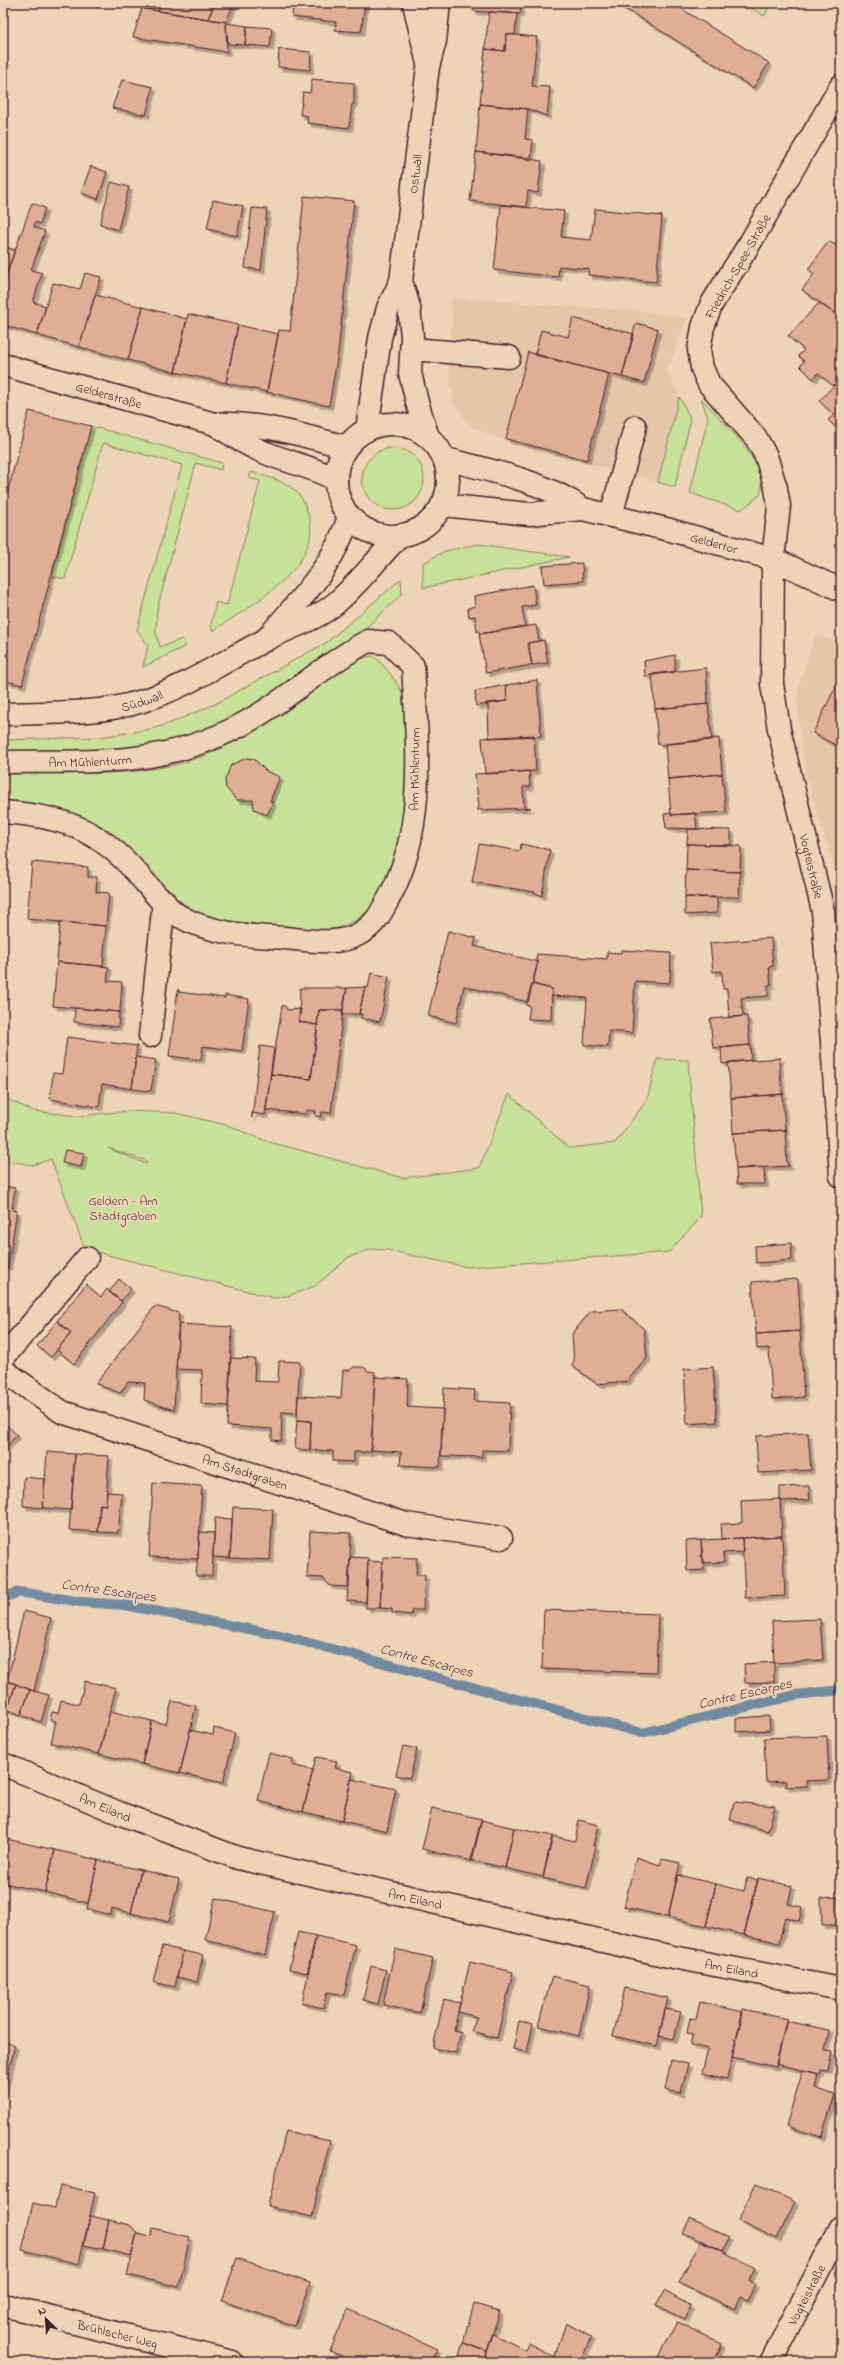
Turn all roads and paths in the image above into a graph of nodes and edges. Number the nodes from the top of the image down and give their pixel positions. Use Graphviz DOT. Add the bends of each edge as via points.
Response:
graph roads {
  1 [pos="414,3"];
  2 [pos="439,3"];
  3 [pos="428,67"];
  4 [pos="841,86"];
  5 [pos="401,281"];
  6 [pos="412,349"];
  7 [pos="509,357"];
  8 [pos="3,365"];
  9 [pos="215,424"];
  10 [pos="635,427"];
  11 [pos="367,430"];
  12 [pos="428,437"];
  13 [pos="346,447"];
  14 [pos="444,459"];
  15 [pos="336,480"];
  16 [pos="442,505"];
  17 [pos="583,509"];
  18 [pos="611,516"];
  19 [pos="349,517"];
  20 [pos="399,536"];
  21 [pos="773,560"];
  22 [pos="841,590"];
  23 [pos="267,638"];
  24 [pos="3,714"];
  25 [pos="3,762"];
  26 [pos="3,812"];
  27 [pos="164,901"];
  28 [pos="150,1036"];
  29 [pos="841,1175"];
  30 [pos="87,1258"];
  31 [pos="3,1358"];
  32 [pos="3,1370"];
  33 [pos="501,1538"];
  34 [pos="3,1764"];
  35 [pos="841,1989"];
  36 [pos="841,2227"];
  37 [pos="3,2305"];
  38 [pos="232,2362"];
  39 [pos="771,2362"];
  1 -- 3 [label="street, Ostwall"];
  2 -- 3 [label="street, Ostwall" via="435,41"];
  3 -- 5 [label="street, Ostwall"];
  4 -- 21 [label="street, Friedrich-Spee-Straße" via="711,305 703,327 699,350 702,368 709,384 756,438 773,474 779,506"];
  5 -- 6 [label="street, Ostwall" via="409,307"];
  5 -- 11 [label="street, Ostwall" via="388,308 380,338"];
  6 -- 7 [label="street"];
  6 -- 12 [label="street, Ostwall" via="410,373"];
  8 -- 9 [label="street, Gelderstraße"];
  9 -- 13 [label="street, Gelderstraße" via="266,426"];
  9 -- 15 [label="street, Gelderstraße" via="266,453 318,470"];
  10 -- 18 [label="street"];
  11 -- 12 [label="street" via="378,425 394,424 412,428"];
  11 -- 13 [label="street"];
  12 -- 14 [label="street"];
  13 -- 15 [label="street" via="338,464"];
  14 -- 16 [label="street" via="448,473 448,488"];
  14 -- 17 [label="street, Geldertor" via="541,487 564,496"];
  15 -- 19 [label="street" via="339,501"];
  16 -- 17 [label="street, Geldertor" via="529,514"];
  16 -- 20 [label="street" via="432,520 416,531"];
  17 -- 18 [label="street, Geldertor"];
  18 -- 21 [label="street, Geldertor"];
  19 -- 20 [label="street" via="368,531 380,535"];
  19 -- 23 [label="street, Südwall" via="341,541 329,563 312,587"];
  20 -- 23 [label="street, Südwall" via="336,603 301,624"];
  21 -- 22 [label="street, Geldertor"];
  21 -- 29 [label="street, Vogteistraße" via="772,684 779,729 823,911"];
  23 -- 24 [label="street, Südwall" via="185,684 137,702 88,710"];
  25 -- 27 [label="street, Am Mühlenturm" via="112,762 168,754 204,743 234,729 368,641 389,642 398,649 413,666 416,796 399,880 376,922 358,935 338,940 251,936 199,925 178,915"];
  26 -- 27 [label="street, Am Mühlenturm" via="57,819 84,829 110,846"];
  27 -- 28 [label="street"];
  30 -- 31 [label="street"];
  32 -- 33 [label="street, Am Stadtgraben" via="62,1412 406,1524"];
  34 -- 35 [label="street, Am Eiland" via="119,1813 238,1858 673,1957"];
  36 -- 39 [label="street, Vogteistraße"];
  37 -- 38 [label="street, Brühlscher Weg"];
}
